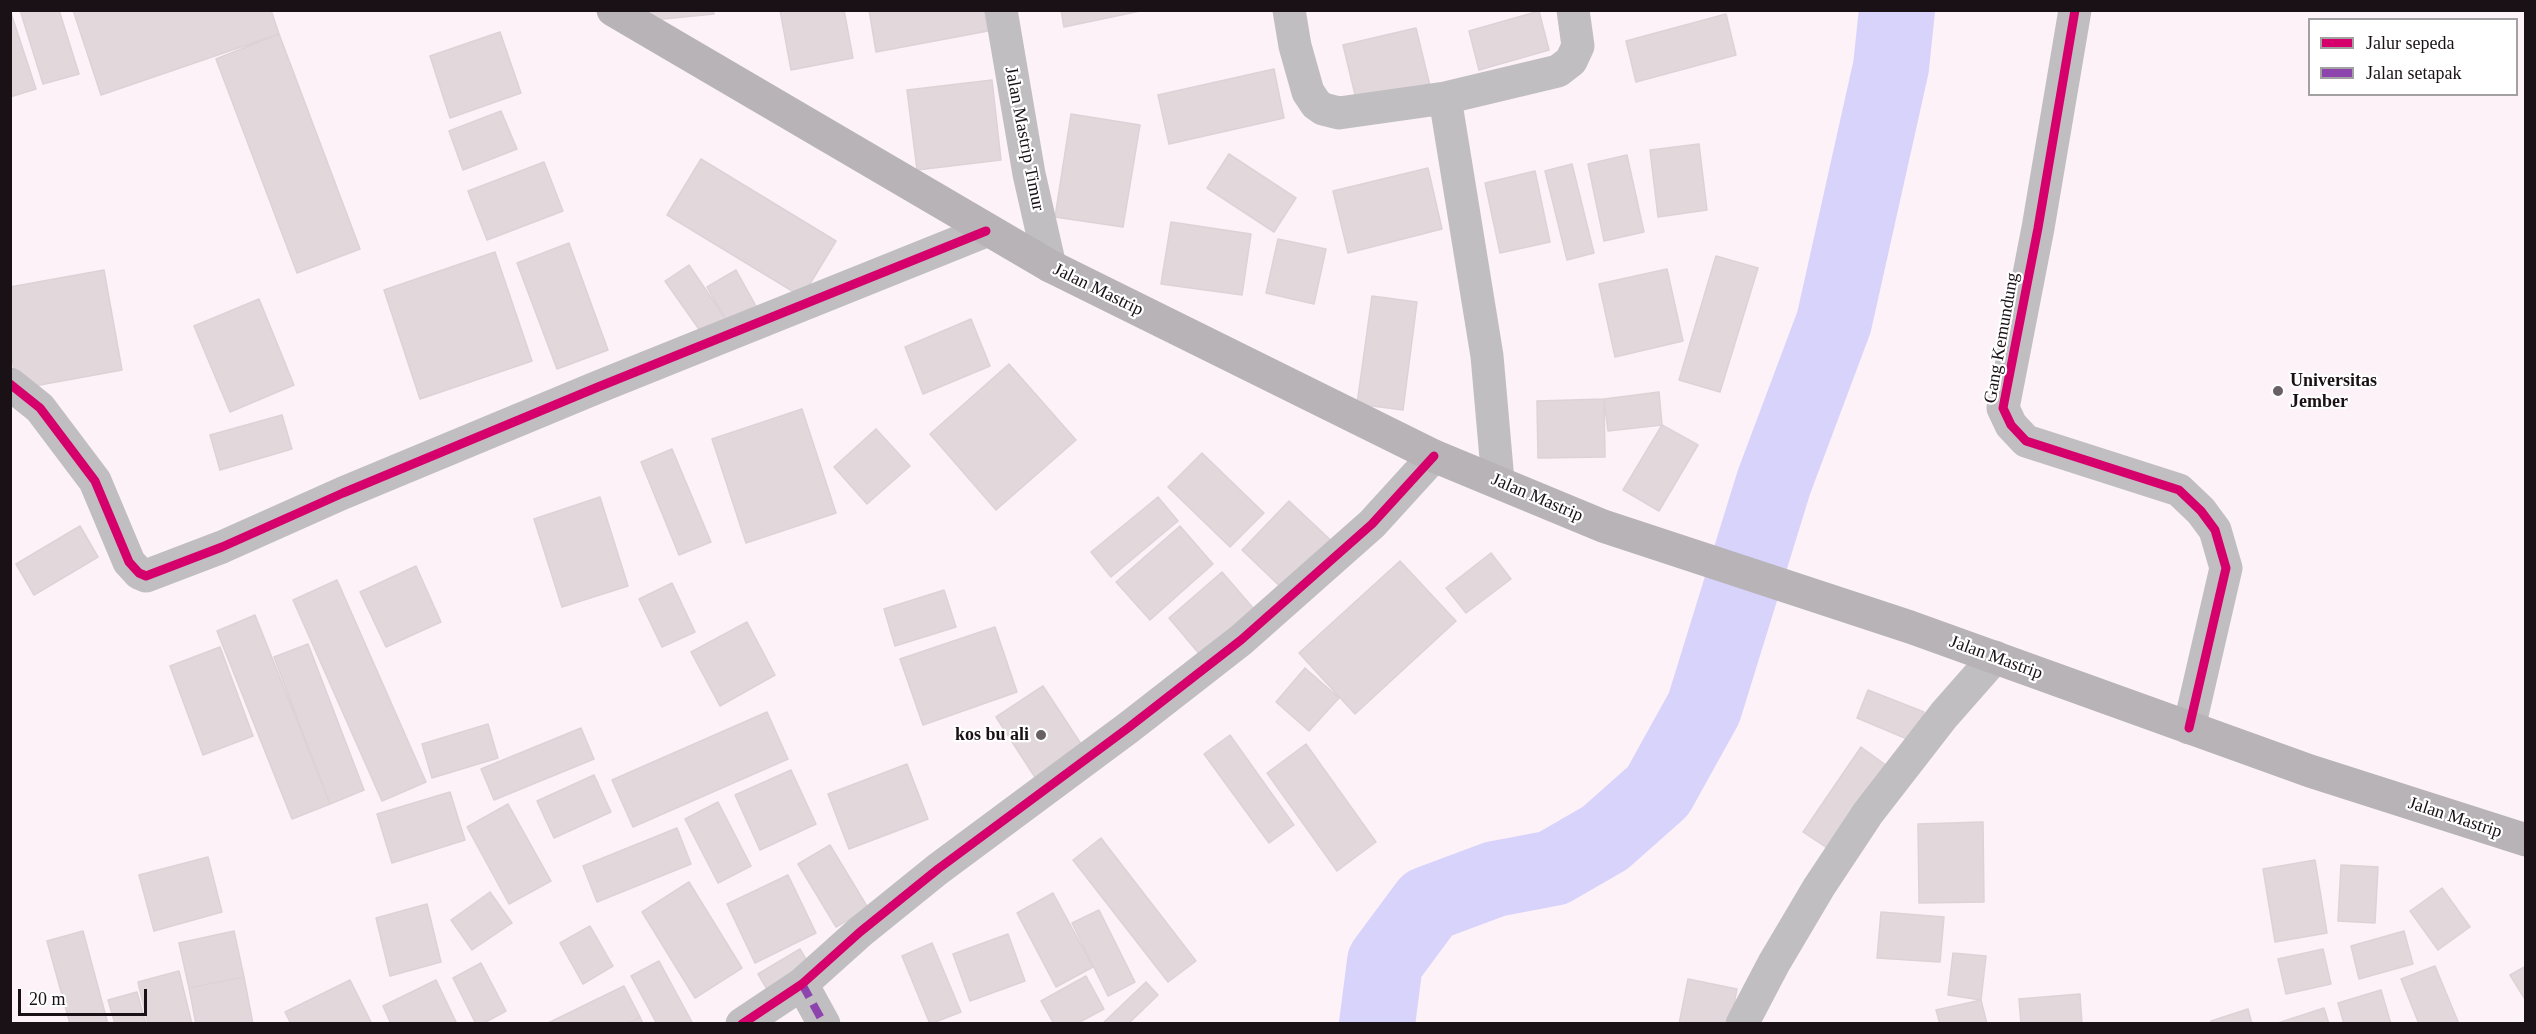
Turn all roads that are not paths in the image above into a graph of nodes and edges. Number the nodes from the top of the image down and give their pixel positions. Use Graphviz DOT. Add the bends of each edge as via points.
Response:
graph roads {
  1 [pos="613,10"];
  2 [pos="1001,10"];
  3 [pos="1289,10"];
  4 [pos="1573,10"];
  5 [pos="2075,10"];
  6 [pos="1445,98"];
  7 [pos="986,231"];
  8 [pos="1050,266"];
  9 [pos="10,384"];
  10 [pos="1434,456"];
  11 [pos="1498,482"];
  12 [pos="1995,657"];
  13 [pos="2189,728"];
  14 [pos="2526,840"];
  15 [pos="802,984"];
  16 [pos="742,1023"];
  17 [pos="824,1023"];
  18 [pos="1742,1023"];
  1 -- 7 [label="main road, Jalan Mastrip"];
  2 -- 8 [label="street, Jalan Mastrip Timur" via="1029,174"];
  3 -- 6 [label="street" via="1305,84 1311,98 1323,109 1339,113"];
  4 -- 6 [label="street" via="1578,46 1567,66"];
  5 -- 13 [label="street, Gang Kemundung" via="2003,408 2011,425 2026,441 2179,490 2215,530 2226,568"];
  6 -- 11 [label="street" via="1487,356"];
  7 -- 8 [label="main road, Jalan Mastrip"];
  7 -- 9 [label="street" via="598,387 146,576 129,562 95,482 40,408"];
  8 -- 10 [label="main road, Jalan Mastrip"];
  10 -- 11 [label="main road, Jalan Mastrip"];
  10 -- 15 [label="street" via="1372,524 1241,639 930,876"];
  11 -- 12 [label="main road, Jalan Mastrip" via="1604,526"];
  12 -- 13 [label="main road, Jalan Mastrip"];
  12 -- 18 [label="street" via="1868,813 1774,963"];
  13 -- 14 [label="main road, Jalan Mastrip"];
  15 -- 16 [label="street"];
  15 -- 17 [label="street"];
}
